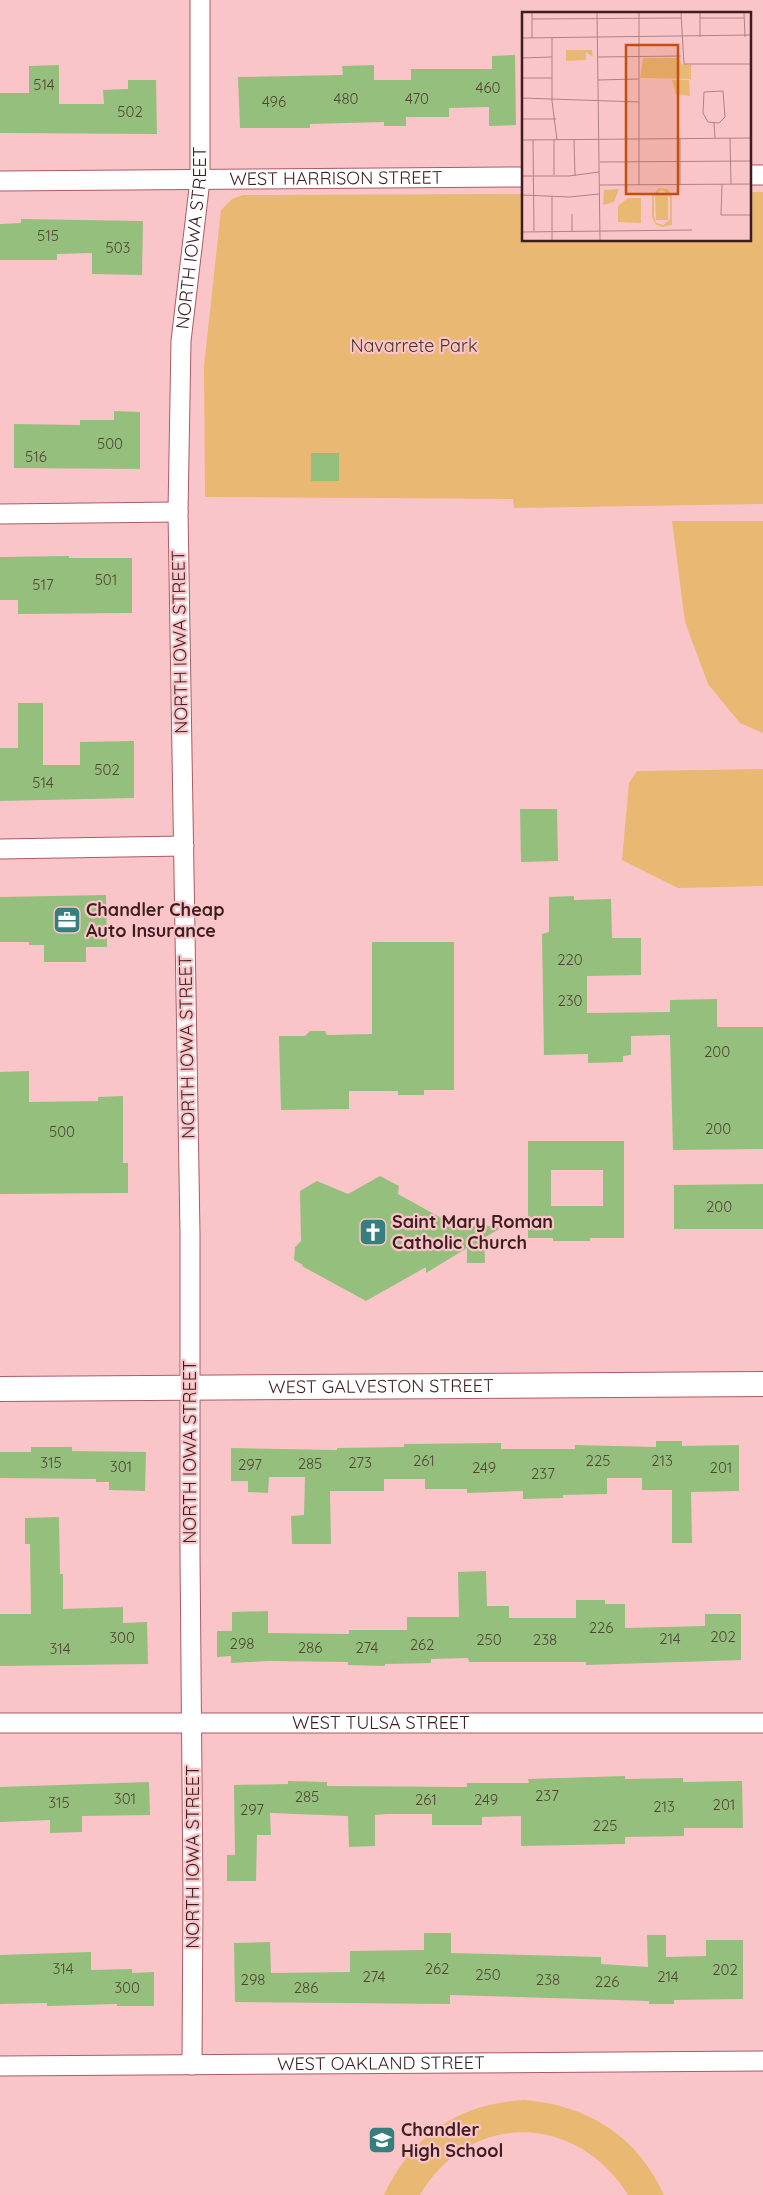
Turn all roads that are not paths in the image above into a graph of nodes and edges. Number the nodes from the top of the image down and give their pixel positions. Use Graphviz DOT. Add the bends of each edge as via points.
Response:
graph roads {
  1 [pos="200,0"];
  2 [pos="750,175"];
  3 [pos="763,175"];
  4 [pos="522,177"];
  5 [pos="200,180"];
  6 [pos="0,181"];
  7 [pos="178,512"];
  8 [pos="0,514"];
  9 [pos="184,846"];
  10 [pos="0,849"];
  11 [pos="763,1384"];
  12 [pos="190,1388"];
  13 [pos="0,1389"];
  14 [pos="0,1723"];
  15 [pos="192,1723"];
  16 [pos="763,1723"];
  17 [pos="763,2061"];
  18 [pos="192,2065"];
  19 [pos="0,2066"];
  1 -- 5 [label="street, NORTH IOWA STREET"];
  2 -- 3 [label="street"];
  4 -- 5 [label="street, WEST HARRISON STREET"];
  5 -- 6 [label="street, WEST HARRISON STREET"];
  5 -- 7 [label="street, NORTH IOWA STREET" via="181,340"];
  7 -- 8 [label="street"];
  7 -- 9 [label="street, NORTH IOWA STREET"];
  9 -- 10 [label="street"];
  9 -- 12 [label="street, NORTH IOWA STREET"];
  11 -- 12 [label="street, WEST GALVESTON STREET"];
  12 -- 13 [label="street, WEST GALVESTON STREET"];
  12 -- 15 [label="street, NORTH IOWA STREET"];
  14 -- 15 [label="street, WEST TULSA STREET"];
  15 -- 16 [label="street, WEST TULSA STREET"];
  15 -- 18 [label="street, NORTH IOWA STREET"];
  17 -- 18 [label="street, WEST OAKLAND STREET"];
  18 -- 19 [label="street, WEST OAKLAND STREET"];
}
